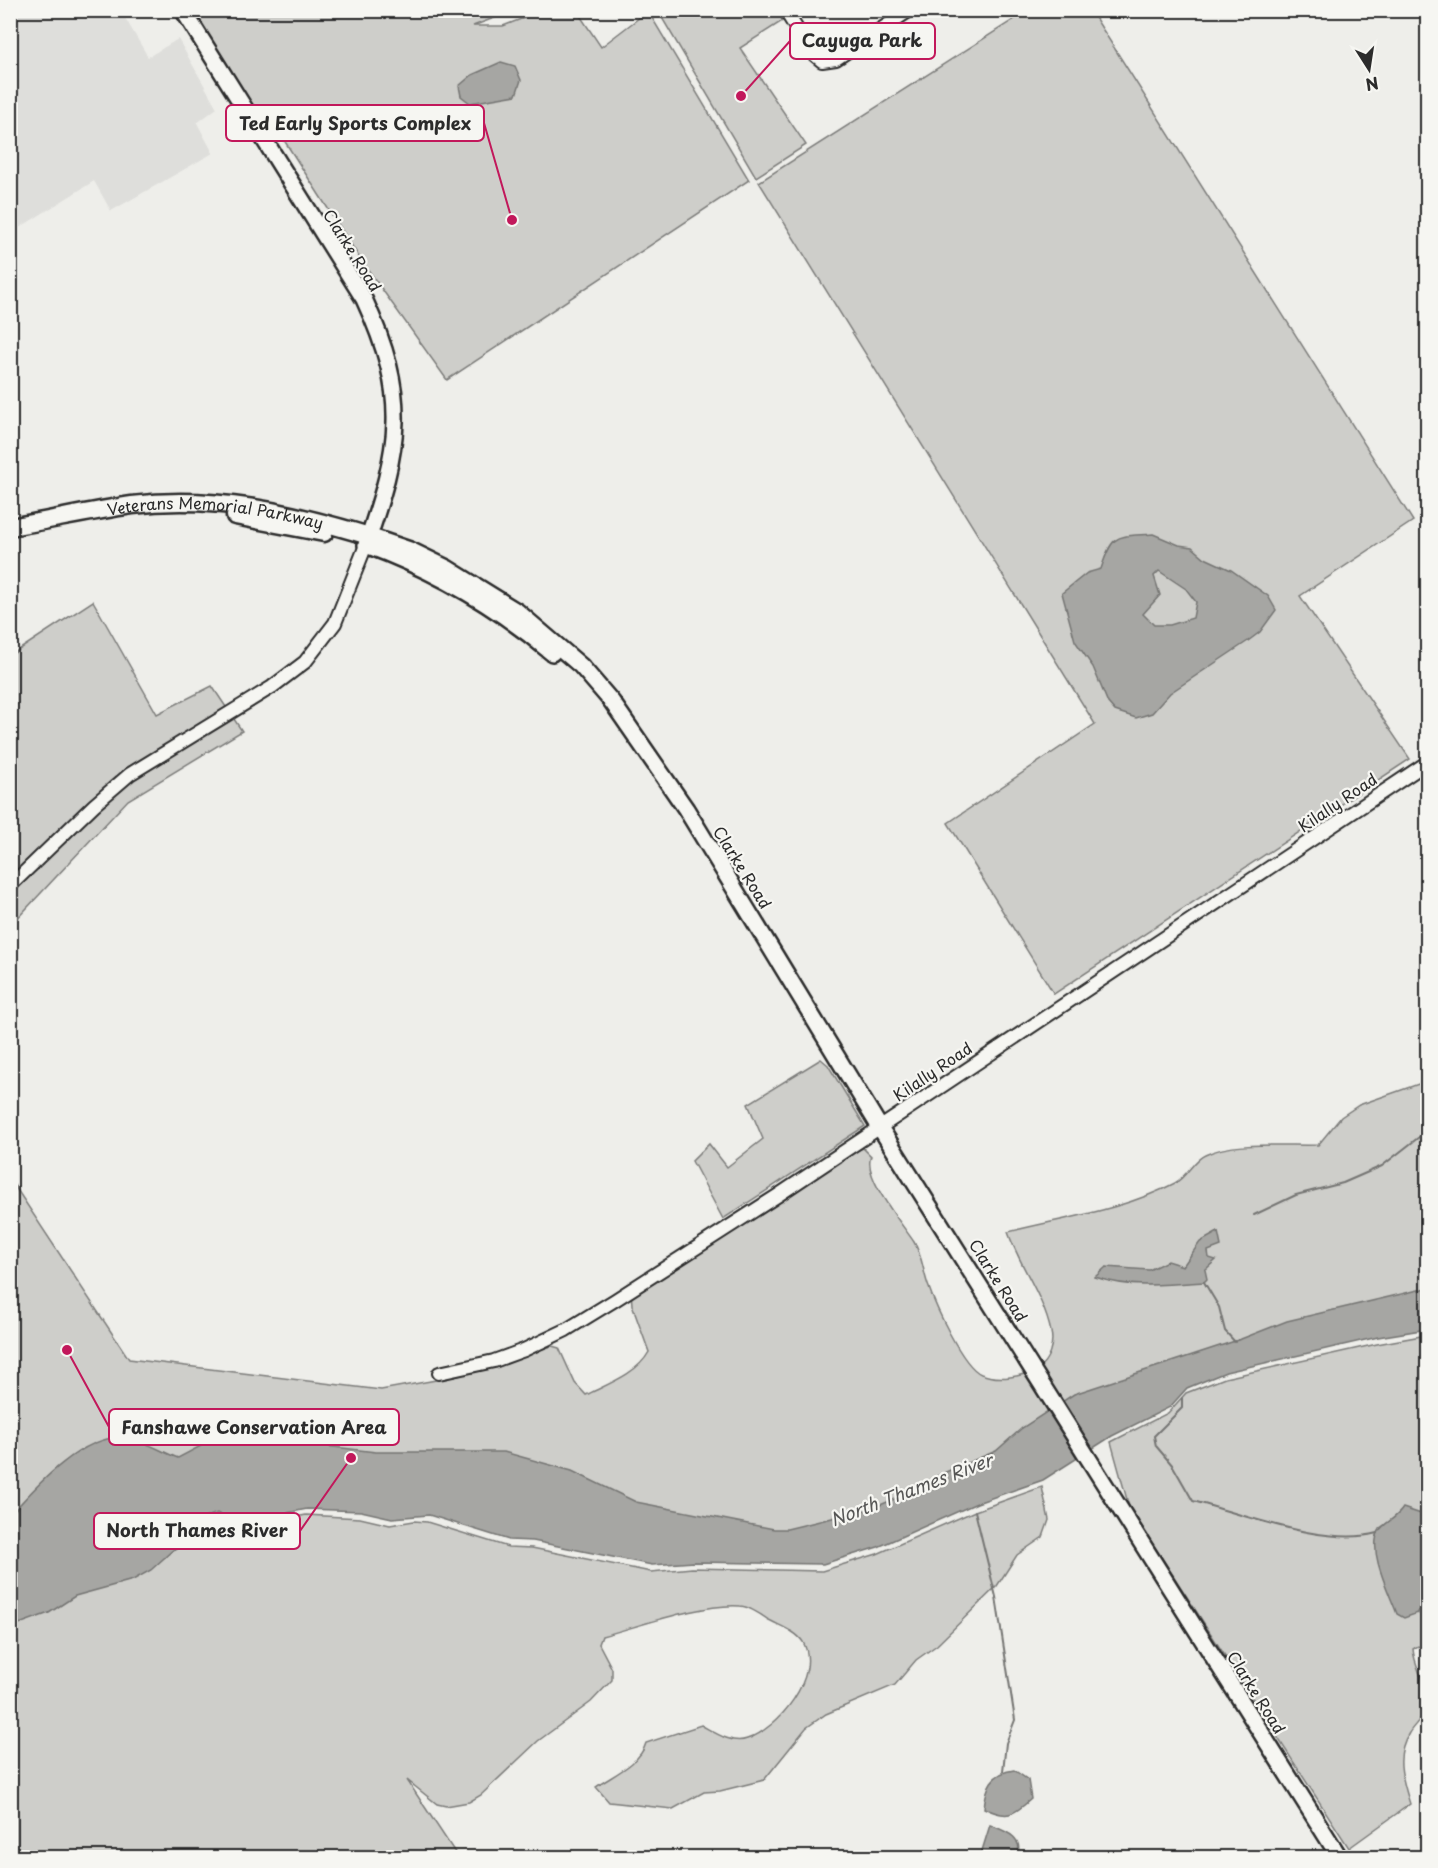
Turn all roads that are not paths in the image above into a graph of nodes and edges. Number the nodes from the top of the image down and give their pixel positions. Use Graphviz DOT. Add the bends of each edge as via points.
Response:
graph roads {
  1 [pos="183,10"];
  2 [pos="785,10"];
  3 [pos="910,10"];
  4 [pos="10,527"];
  5 [pos="368,541"];
  6 [pos="1428,762"];
  7 [pos="10,886"];
  8 [pos="879,1126"];
  9 [pos="440,1373"];
  10 [pos="1340,1857"];
  1 -- 5 [label="main road, Clarke Road" via="364,299 380,337 395,394 395,445"];
  2 -- 3 [label="street" via="811,52 822,61 836,59"];
  4 -- 5 [label="highway, Veterans Memorial Parkway" via="60,519 171,513 231,516"];
  5 -- 7 [label="street" via="335,623 305,662 272,687 130,774"];
  5 -- 8 [label="main road, Clarke Road" via="442,578 501,614 576,673 626,724 686,809"];
  6 -- 8 [label="street, Kilally Road"];
  8 -- 9 [label="street, Kilally Road" via="566,1330 494,1361"];
  8 -- 10 [label="main road, Clarke Road"];
}
